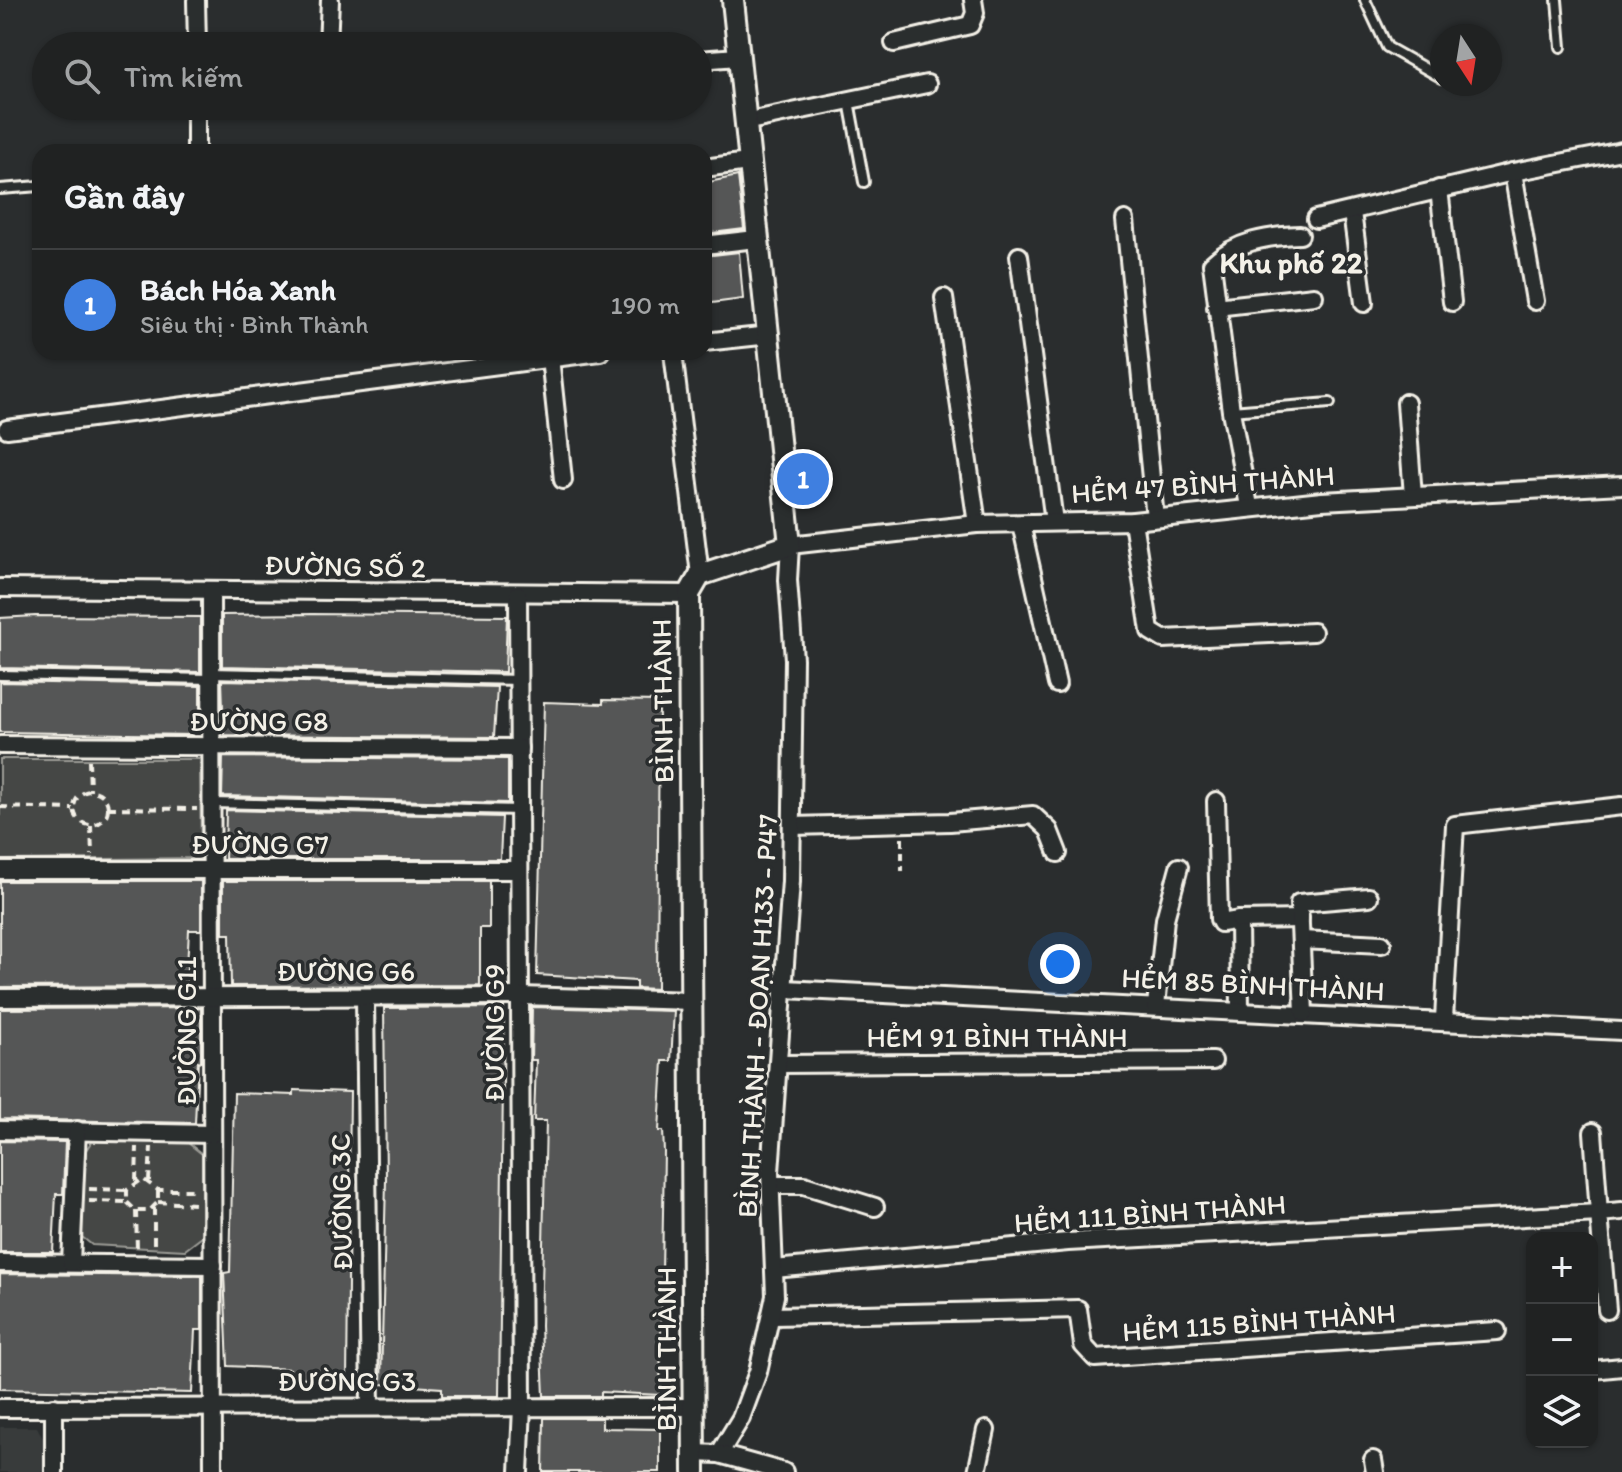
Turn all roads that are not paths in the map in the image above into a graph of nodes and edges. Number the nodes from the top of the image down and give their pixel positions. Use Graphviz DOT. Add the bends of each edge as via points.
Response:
graph roads {
  1 [pos="196,0"];
  2 [pos="330,0"];
  3 [pos="733,0"];
  4 [pos="973,0"];
  5 [pos="1365,0"];
  6 [pos="1557,0"];
  7 [pos="197,32"];
  8 [pos="329,32"];
  9 [pos="894,43"];
  10 [pos="1561,47"];
  11 [pos="738,57"];
  12 [pos="712,59"];
  13 [pos="1430,71"];
  14 [pos="927,84"];
  15 [pos="849,101"];
  16 [pos="196,120"];
  17 [pos="744,122"];
  18 [pos="196,144"];
  19 [pos="1622,151"];
  20 [pos="748,162"];
  21 [pos="712,167"];
  22 [pos="1513,172"];
  23 [pos="864,182"];
  24 [pos="32,187"];
  25 [pos="0,189"];
  26 [pos="1439,189"];
  27 [pos="1352,212"];
  28 [pos="1316,219"];
  29 [pos="1125,220"];
  30 [pos="1300,235"];
  31 [pos="756,239"];
  32 [pos="712,244"];
  33 [pos="1019,256"];
  34 [pos="1314,296"];
  35 [pos="944,298"];
  36 [pos="1535,301"];
  37 [pos="1452,302"];
  38 [pos="1364,303"];
  39 [pos="1216,307"];
  40 [pos="770,335"];
  41 [pos="712,341"];
  42 [pos="527,360"];
  43 [pos="550,360"];
  44 [pos="674,360"];
  45 [pos="1330,403"];
  46 [pos="1406,403"];
  47 [pos="1231,411"];
  48 [pos="7,429"];
  49 [pos="563,480"];
  50 [pos="1622,485"];
  51 [pos="1413,496"];
  52 [pos="1249,506"];
  53 [pos="1155,518"];
  54 [pos="1133,521"];
  55 [pos="1054,522"];
  56 [pos="977,524"];
  57 [pos="1021,524"];
  58 [pos="790,545"];
  59 [pos="700,575"];
  60 [pos="0,588"];
  61 [pos="211,590"];
  62 [pos="518,594"];
  63 [pos="689,594"];
  64 [pos="1313,632"];
  65 [pos="0,675"];
  66 [pos="211,676"];
  67 [pos="518,680"];
  68 [pos="1057,684"];
  69 [pos="0,745"];
  70 [pos="212,747"];
  71 [pos="519,748"];
  72 [pos="1216,801"];
  73 [pos="212,806"];
  74 [pos="1622,806"];
  75 [pos="519,810"];
  76 [pos="792,826"];
  77 [pos="1058,853"];
  78 [pos="1179,867"];
  79 [pos="0,870"];
  80 [pos="212,870"];
  81 [pos="519,870"];
  82 [pos="1369,897"];
  83 [pos="1300,919"];
  84 [pos="1239,920"];
  85 [pos="1301,940"];
  86 [pos="1382,944"];
  87 [pos="785,989"];
  88 [pos="520,996"];
  89 [pos="365,997"];
  90 [pos="0,998"];
  91 [pos="212,998"];
  92 [pos="693,1001"];
  93 [pos="1156,1006"];
  94 [pos="1240,1010"];
  95 [pos="1304,1013"];
  96 [pos="1444,1019"];
  97 [pos="1622,1031"];
  98 [pos="1213,1061"];
  99 [pos="780,1064"];
  100 [pos="0,1130"];
  101 [pos="77,1130"];
  102 [pos="1593,1132"];
  103 [pos="212,1134"];
  104 [pos="771,1185"];
  105 [pos="875,1207"];
  106 [pos="1622,1211"];
  107 [pos="1599,1213"];
  108 [pos="0,1263"];
  109 [pos="71,1263"];
  110 [pos="213,1265"];
  111 [pos="774,1269"];
  112 [pos="1607,1310"];
  113 [pos="774,1316"];
  114 [pos="1497,1331"];
  115 [pos="1622,1367"];
  116 [pos="1598,1369"];
  117 [pos="213,1406"];
  118 [pos="54,1407"];
  119 [pos="370,1407"];
  120 [pos="522,1407"];
  121 [pos="694,1407"];
  122 [pos="0,1408"];
  123 [pos="986,1430"];
  124 [pos="719,1454"];
  125 [pos="694,1463"];
  126 [pos="54,1472"];
  127 [pos="213,1472"];
  128 [pos="519,1472"];
  129 [pos="784,1472"];
  130 [pos="977,1472"];
  1 -- 7 [label="street"];
  2 -- 8 [label="street"];
  3 -- 11 [label="street"];
  4 -- 9 [label="street" via="970,25"];
  5 -- 13 [label="lane" via="1387,47"];
  6 -- 10 [label="lane"];
  11 -- 12 [label="street"];
  11 -- 17 [label="street"];
  14 -- 15 [label="street"];
  15 -- 17 [label="street"];
  15 -- 23 [label="lane"];
  16 -- 18 [label="street"];
  17 -- 20 [label="street"];
  19 -- 22 [label="street"];
  20 -- 21 [label="street"];
  20 -- 31 [label="street"];
  22 -- 26 [label="street"];
  22 -- 36 [label="street"];
  24 -- 25 [label="lane"];
  26 -- 27 [label="street"];
  26 -- 37 [label="street"];
  27 -- 28 [label="street"];
  27 -- 38 [label="street"];
  29 -- 53 [label="street"];
  30 -- 39 [label="street" via="1229,247 1212,264"];
  31 -- 32 [label="street"];
  31 -- 40 [label="street"];
  33 -- 55 [label="street"];
  34 -- 39 [label="street"];
  35 -- 56 [label="street"];
  39 -- 47 [label="street"];
  40 -- 41 [label="street"];
  40 -- 58 [label="street"];
  42 -- 48 [label="street"];
  43 -- 49 [label="street"];
  44 -- 59 [label="street"];
  45 -- 47 [label="lane"];
  46 -- 51 [label="street"];
  47 -- 52 [label="street"];
  50 -- 51 [label="street, HẺM 47 BÌNH THÀNH"];
  51 -- 52 [label="street, HẺM 47 BÌNH THÀNH"];
  52 -- 53 [label="street, HẺM 47 BÌNH THÀNH"];
  53 -- 54 [label="street, HẺM 47 BÌNH THÀNH"];
  54 -- 55 [label="street, HẺM 47 BÌNH THÀNH"];
  54 -- 64 [label="street" via="1150,631 1163,639"];
  55 -- 57 [label="street, HẺM 47 BÌNH THÀNH"];
  56 -- 57 [label="street, HẺM 47 BÌNH THÀNH"];
  56 -- 58 [label="street, HẺM 47 BÌNH THÀNH"];
  57 -- 68 [label="street"];
  58 -- 59 [label="street"];
  58 -- 76 [label="street, BÌNH THÀNH - ĐOẠN H133 - P47"];
  59 -- 63 [label="street, BÌNH THÀNH"];
  60 -- 61 [label="street, ĐƯỜNG SỐ 2"];
  61 -- 62 [label="street, ĐƯỜNG SỐ 2"];
  61 -- 66 [label="street, ĐƯỜNG G11"];
  62 -- 63 [label="street, ĐƯỜNG SỐ 2"];
  62 -- 67 [label="street, ĐƯỜNG G9"];
  63 -- 92 [label="street, BÌNH THÀNH"];
  65 -- 66 [label="lane"];
  66 -- 67 [label="lane"];
  66 -- 70 [label="street, ĐƯỜNG G11"];
  67 -- 71 [label="street, ĐƯỜNG G9"];
  69 -- 70 [label="street, ĐƯỜNG G8"];
  70 -- 71 [label="street, ĐƯỜNG G8"];
  70 -- 73 [label="street, ĐƯỜNG G11"];
  71 -- 75 [label="street, ĐƯỜNG G9"];
  72 -- 84 [label="street" via="1219,921"];
  73 -- 75 [label="lane"];
  73 -- 80 [label="street, ĐƯỜNG G11"];
  74 -- 96 [label="street" via="1455,825"];
  75 -- 81 [label="street, ĐƯỜNG G9"];
  76 -- 77 [label="street" via="1033,815 1049,830"];
  76 -- 87 [label="street, BÌNH THÀNH - ĐOẠN H133 - P47"];
  78 -- 93 [label="street" via="1165,919"];
  79 -- 80 [label="street, ĐƯỜNG G7"];
  80 -- 81 [label="street, ĐƯỜNG G7"];
  80 -- 91 [label="street, ĐƯỜNG G11"];
  81 -- 88 [label="street, ĐƯỜNG G9"];
  82 -- 83 [label="street" via="1299,903"];
  83 -- 84 [label="street"];
  83 -- 85 [label="street"];
  84 -- 94 [label="street"];
  85 -- 86 [label="street"];
  85 -- 95 [label="street"];
  87 -- 93 [label="street, HẺM 85 BÌNH THÀNH"];
  87 -- 99 [label="street, BÌNH THÀNH - ĐOẠN H133 - P47"];
  88 -- 89 [label="street, ĐƯỜNG G6"];
  88 -- 92 [label="street, ĐƯỜNG G6"];
  88 -- 120 [label="street, ĐƯỜNG G9"];
  89 -- 91 [label="street, ĐƯỜNG G6"];
  89 -- 119 [label="street, ĐƯỜNG 3C"];
  90 -- 91 [label="street, ĐƯỜNG G6"];
  91 -- 103 [label="street, ĐƯỜNG G11"];
  92 -- 121 [label="street, BÌNH THÀNH"];
  93 -- 94 [label="street, HẺM 85 BÌNH THÀNH"];
  94 -- 95 [label="street, HẺM 85 BÌNH THÀNH"];
  95 -- 96 [label="street, HẺM 85 BÌNH THÀNH"];
  96 -- 97 [label="street, HẺM 85 BÌNH THÀNH"];
  98 -- 99 [label="street, HẺM 91 BÌNH THÀNH"];
  99 -- 104 [label="street, BÌNH THÀNH - ĐOẠN H133 - P47"];
  100 -- 101 [label="street"];
  101 -- 103 [label="street"];
  101 -- 109 [label="street"];
  102 -- 107 [label="street"];
  103 -- 110 [label="street, ĐƯỜNG G11"];
  104 -- 105 [label="street" via="804,1185"];
  104 -- 111 [label="street, BÌNH THÀNH - ĐOẠN H133 - P47"];
  106 -- 107 [label="street"];
  107 -- 111 [label="street, HẺM 111 BÌNH THÀNH" via="1068,1242"];
  107 -- 112 [label="street"];
  108 -- 109 [label="street"];
  109 -- 110 [label="street"];
  110 -- 117 [label="street, ĐƯỜNG G11"];
  111 -- 113 [label="street, BÌNH THÀNH - ĐOẠN H133 - P47"];
  113 -- 114 [label="street, HẺM 115 BÌNH THÀNH" via="1078,1309 1083,1345 1095,1358"];
  113 -- 124 [label="street, BÌNH THÀNH - ĐOẠN H133 - P47" via="741,1418"];
  115 -- 116 [label="street"];
  117 -- 118 [label="street, ĐƯỜNG G3"];
  117 -- 119 [label="street, ĐƯỜNG G3"];
  117 -- 127 [label="street, ĐƯỜNG G11"];
  118 -- 122 [label="street, ĐƯỜNG G3"];
  118 -- 126 [label="street"];
  119 -- 120 [label="street, ĐƯỜNG G3"];
  120 -- 121 [label="street, ĐƯỜNG G3"];
  120 -- 128 [label="street, ĐƯỜNG G9"];
  121 -- 125 [label="street, BÌNH THÀNH"];
  123 -- 130 [label="street"];
  124 -- 125 [label="street"];
  124 -- 129 [label="street"];
}
